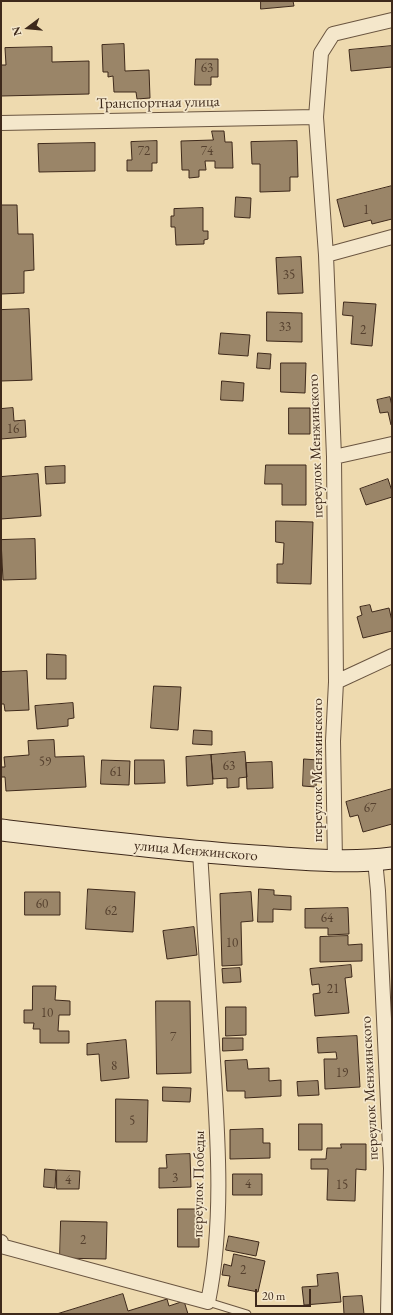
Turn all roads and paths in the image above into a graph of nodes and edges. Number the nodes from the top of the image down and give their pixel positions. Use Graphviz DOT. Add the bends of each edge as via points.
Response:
graph roads {
  1 [pos="392,20"];
  2 [pos="316,117"];
  3 [pos="1,123"];
  4 [pos="392,237"];
  5 [pos="326,255"];
  6 [pos="392,444"];
  7 [pos="334,457"];
  8 [pos="392,656"];
  9 [pos="336,682"];
  10 [pos="1,830"];
  11 [pos="200,852"];
  12 [pos="383,859"];
  13 [pos="335,862"];
  14 [pos="1,1242"];
  15 [pos="1,1246"];
  16 [pos="208,1302"];
  17 [pos="247,1314"];
  18 [pos="388,1314"];
  1 -- 2 [label="street, переулок Менжинского" via="333,34 321,53"];
  2 -- 3 [label="street, Транспортная улица"];
  2 -- 5 [label="street, переулок Менжинского"];
  4 -- 5 [label="street"];
  5 -- 7 [label="street, переулок Менжинского"];
  6 -- 7 [label="street"];
  7 -- 9 [label="street, переулок Менжинского"];
  8 -- 9 [label="street"];
  9 -- 13 [label="street, переулок Менжинского" via="333,741"];
  10 -- 11 [label="street, улица Менжинского"];
  11 -- 13 [label="street, улица Менжинского"];
  11 -- 16 [label="street, переулок Победы" via="217,1122 218,1217"];
  12 -- 13 [label="street, улица Менжинского"];
  12 -- 18 [label="street, переулок Менжинского" via="378,892 391,1168"];
  14 -- 15 [label="street"];
  15 -- 16 [label="street"];
  16 -- 17 [label="lane"];
}
